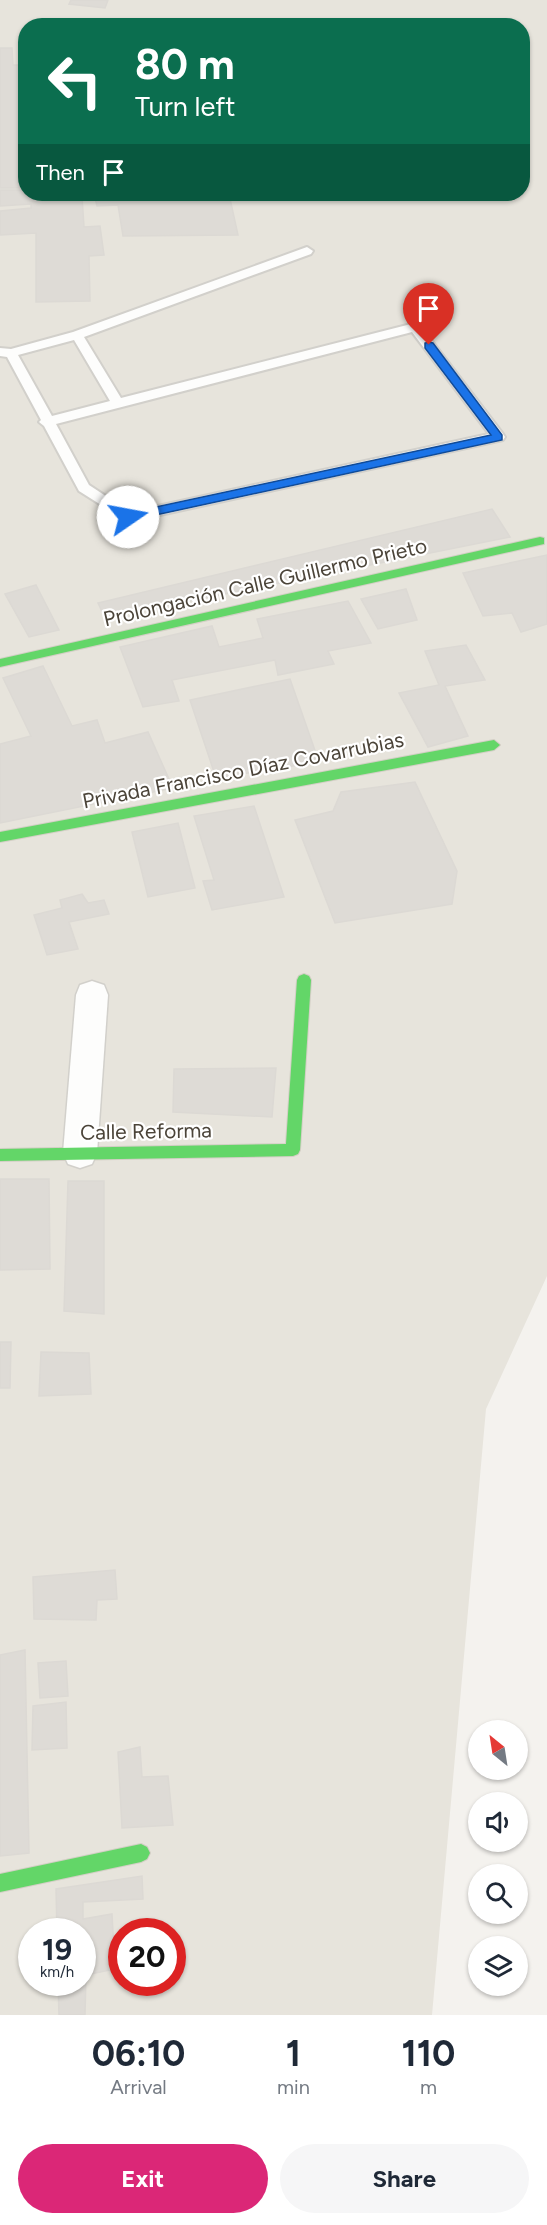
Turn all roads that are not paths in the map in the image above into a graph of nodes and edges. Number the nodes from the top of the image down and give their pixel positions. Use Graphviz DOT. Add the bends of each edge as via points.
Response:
graph roads {
  1 [pos="307,251"];
  2 [pos="77,335"];
  3 [pos="5,352"];
  4 [pos="117,404"];
  5 [pos="46,422"];
  6 [pos="540,541"];
  7 [pos="0,663"];
  8 [pos="494,745"];
  9 [pos="0,837"];
  10 [pos="304,980"];
  11 [pos="92,994"];
  12 [pos="80,1153"];
  13 [pos="0,1155"];
  14 [pos="141,1853"];
  15 [pos="0,1883"];
  1 -- 2 [label="lane"];
  2 -- 3 [label="lane"];
  2 -- 4 [label="lane"];
  3 -- 5 [label="lane"];
  4 -- 5 [label="lane"];
  4 -- 5 [label="lane" via="415,327 498,437 128,517 84,488"];
  6 -- 7 [label="street, Prolongación Calle Guillermo Prieto"];
  8 -- 9 [label="street, Privada Francisco Díaz Covarrubias"];
  10 -- 12 [label="street, Calle Reforma" via="293,1150"];
  11 -- 12 [label="street"];
  12 -- 13 [label="street, Calle Reforma"];
  14 -- 15 [label="street"];
}
